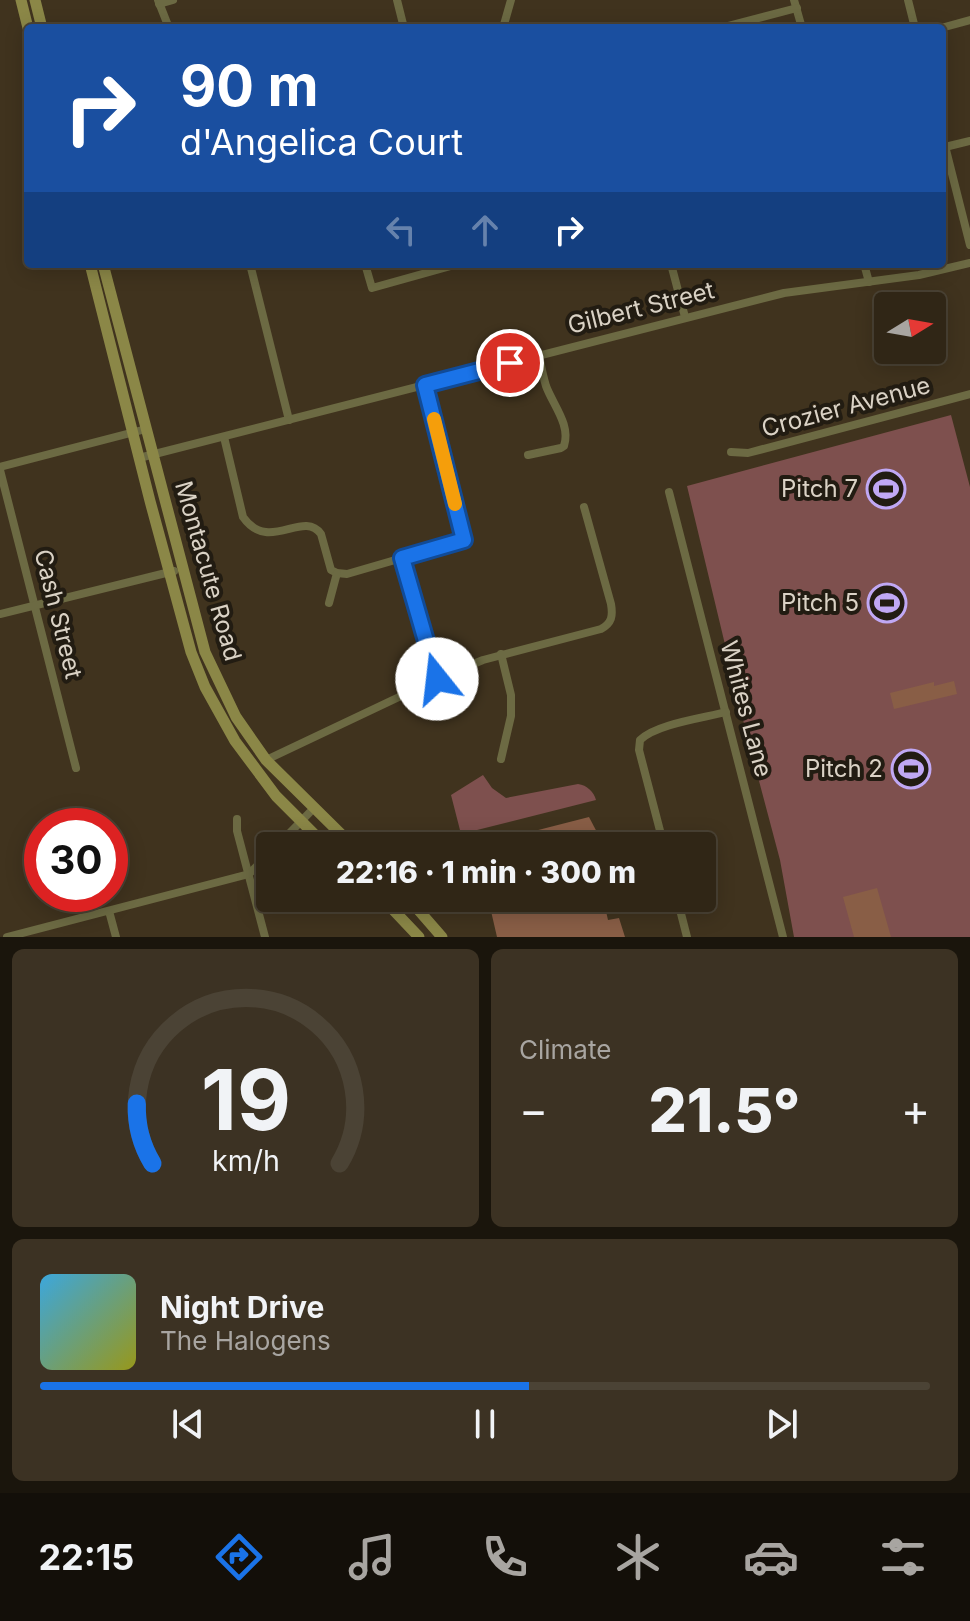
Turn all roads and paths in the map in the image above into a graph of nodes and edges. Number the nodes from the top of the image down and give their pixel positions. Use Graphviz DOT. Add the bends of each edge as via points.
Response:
graph roads {
  1 [pos="21,0"];
  2 [pos="35,0"];
  3 [pos="173,0"];
  4 [pos="397,0"];
  5 [pos="511,0"];
  6 [pos="908,0"];
  7 [pos="159,2"];
  8 [pos="796,4"];
  9 [pos="970,20"];
  10 [pos="27,24"];
  11 [pos="41,24"];
  12 [pos="167,24"];
  13 [pos="403,24"];
  14 [pos="504,24"];
  15 [pos="733,24"];
  16 [pos="801,24"];
  17 [pos="914,24"];
  18 [pos="946,27"];
  19 [pos="970,141"];
  20 [pos="946,147"];
  21 [pos="946,151"];
  22 [pos="970,245"];
  23 [pos="970,263"];
  24 [pos="91,268"];
  25 [pos="104,268"];
  26 [pos="251,268"];
  27 [pos="366,268"];
  28 [pos="444,268"];
  29 [pos="672,268"];
  30 [pos="865,268"];
  31 [pos="869,282"];
  32 [pos="685,317"];
  33 [pos="539,355"];
  34 [pos="425,385"];
  35 [pos="970,394"];
  36 [pos="289,420"];
  37 [pos="146,429"];
  38 [pos="133,432"];
  39 [pos="224,437"];
  40 [pos="731,452"];
  41 [pos="152,455"];
  42 [pos="528,455"];
  43 [pos="139,458"];
  44 [pos="0,469"];
  45 [pos="669,492"];
  46 [pos="584,507"];
  47 [pos="402,558"];
  48 [pos="182,569"];
  49 [pos="170,571"];
  50 [pos="334,572"];
  51 [pos="329,603"];
  52 [pos="35,605"];
  53 [pos="0,614"];
  54 [pos="501,654"];
  55 [pos="437,679"];
  56 [pos="726,712"];
  57 [pos="501,759"];
  58 [pos="266,760"];
  59 [pos="76,768"];
  60 [pos="313,809"];
  61 [pos="237,819"];
  62 [pos="301,823"];
  63 [pos="292,832"];
  64 [pos="311,832"];
  65 [pos="338,832"];
  66 [pos="660,832"];
  67 [pos="256,867"];
  68 [pos="249,874"];
  69 [pos="128,906"];
  70 [pos="105,912"];
  71 [pos="109,912"];
  72 [pos="395,912"];
  73 [pos="420,912"];
  74 [pos="681,912"];
  75 [pos="7,937"];
  76 [pos="116,937"];
  77 [pos="265,937"];
  78 [pos="419,937"];
  79 [pos="442,937"];
  80 [pos="687,937"];
  81 [pos="783,937"];
  1 -- 10 [label="main road"];
  2 -- 11 [label="main road"];
  3 -- 7 [label="street"];
  4 -- 13 [label="street"];
  5 -- 14 [label="street"];
  6 -- 17 [label="street"];
  7 -- 12 [label="street"];
  8 -- 15 [label="street"];
  8 -- 16 [label="street"];
  9 -- 18 [label="street"];
  19 -- 20 [label="street"];
  21 -- 22 [label="street"];
  23 -- 31 [label="street, Gilbert Street"];
  24 -- 38 [label="main road, Montacute Road"];
  25 -- 37 [label="main road, Montacute Road"];
  26 -- 36 [label="street"];
  27 -- 28 [label="street" via="372,288"];
  29 -- 32 [label="street"];
  30 -- 31 [label="street"];
  31 -- 32 [label="street, Gilbert Street" via="784,293"];
  32 -- 33 [label="street, Gilbert Street"];
  33 -- 34 [label="street, Gilbert Street"];
  33 -- 42 [label="street" via="566,439 561,448"];
  34 -- 36 [label="street, Gilbert Street"];
  34 -- 47 [label="street" via="464,540"];
  35 -- 40 [label="street, Crozier Avenue" via="748,453"];
  36 -- 39 [label="street, Gilbert Street"];
  37 -- 38 [label="street"];
  37 -- 41 [label="main road, Montacute Road"];
  38 -- 43 [label="main road, Montacute Road"];
  38 -- 44 [label="street"];
  39 -- 41 [label="street, Gilbert Street"];
  39 -- 50 [label="street" via="249,525 273,533 307,525 320,530"];
  41 -- 43 [label="street, Gilbert Street"];
  41 -- 48 [label="main road, Montacute Road"];
  43 -- 49 [label="main road, Montacute Road"];
  44 -- 52 [label="street, Cash Street"];
  45 -- 56 [label="street, Whites Lane"];
  46 -- 54 [label="street" via="612,620 601,629"];
  47 -- 50 [label="street" via="347,574"];
  47 -- 55 [label="street"];
  48 -- 49 [label="street"];
  48 -- 58 [label="main road, Montacute Road" via="205,652 236,717"];
  49 -- 52 [label="street"];
  49 -- 62 [label="main road, Montacute Road" via="205,687 235,741"];
  50 -- 51 [label="street"];
  52 -- 53 [label="street"];
  52 -- 59 [label="street, Cash Street"];
  54 -- 55 [label="street"];
  54 -- 57 [label="street" via="511,695"];
  55 -- 58 [label="street"];
  56 -- 66 [label="street" via="658,729 640,740"];
  56 -- 81 [label="street, Whites Lane"];
  58 -- 60 [label="main road, Montacute Road"];
  60 -- 62 [label="street"];
  60 -- 65 [label="main road, Montacute Road"];
  61 -- 68 [label="street"];
  62 -- 63 [label="street"];
  62 -- 64 [label="main road, Montacute Road"];
  67 -- 68 [label="street"];
  68 -- 69 [label="street"];
  68 -- 77 [label="street"];
  70 -- 75 [label="street"];
  71 -- 76 [label="street"];
  72 -- 78 [label="main road"];
  73 -- 79 [label="main road"];
  74 -- 80 [label="street"];
}
